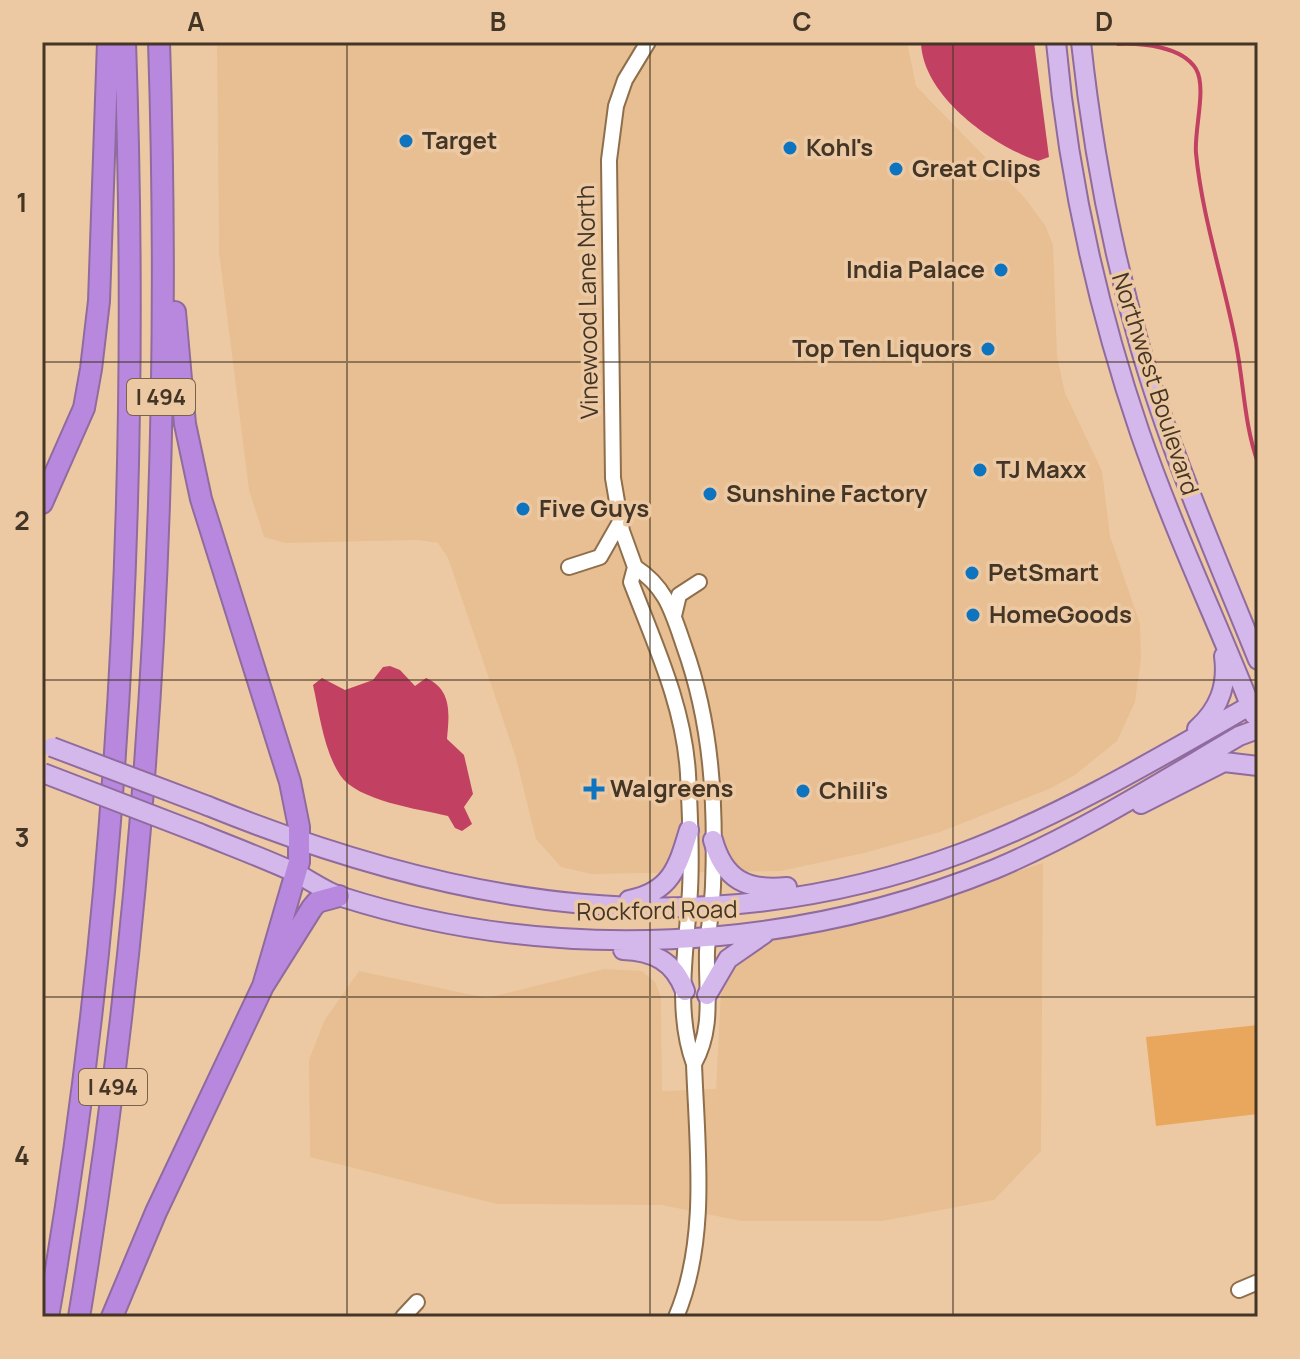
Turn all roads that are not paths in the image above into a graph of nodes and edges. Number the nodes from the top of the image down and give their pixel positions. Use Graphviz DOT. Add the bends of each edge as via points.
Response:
graph roads {
  1 [pos="108,42"];
  2 [pos="125,42"];
  3 [pos="159,42"];
  4 [pos="648,42"];
  5 [pos="1056,42"];
  6 [pos="1081,42"];
  7 [pos="162,178"];
  8 [pos="42,503"];
  9 [pos="620,522"];
  10 [pos="569,567"];
  11 [pos="635,567"];
  12 [pos="699,582"];
  13 [pos="675,621"];
  14 [pos="1221,633"];
  15 [pos="1252,638"];
  16 [pos="1258,660"];
  17 [pos="1254,704"];
  18 [pos="1258,728"];
  19 [pos="47,745"];
  20 [pos="1178,746"];
  21 [pos="1258,766"];
  22 [pos="42,773"];
  23 [pos="1122,804"];
  24 [pos="689,830"];
  25 [pos="713,840"];
  26 [pos="300,842"];
  27 [pos="297,874"];
  28 [pos="845,889"];
  29 [pos="339,896"];
  30 [pos="585,904"];
  31 [pos="688,908"];
  32 [pos="711,908"];
  33 [pos="461,925"];
  34 [pos="771,930"];
  35 [pos="709,936"];
  36 [pos="686,938"];
  37 [pos="263,986"];
  38 [pos="685,991"];
  39 [pos="707,995"];
  40 [pos="694,1064"];
  41 [pos="1258,1282"];
  42 [pos="1239,1290"];
  43 [pos="417,1302"];
  44 [pos="48,1317"];
  45 [pos="79,1317"];
  46 [pos="112,1317"];
  47 [pos="403,1317"];
  48 [pos="676,1317"];
  1 -- 8 [label="highway" via="100,288 91,369 84,408"];
  2 -- 44 [label="highway, I 494" via="129,414 120,648 89,1026"];
  3 -- 7 [label="highway, I 494"];
  4 -- 9 [label="street, Vinewood Lane North" via="616,106 609,160 613,478"];
  5 -- 14 [label="main road, Northwest Boulevard" via="1075,187 1107,327 1141,436"];
  6 -- 15 [label="main road, Northwest Boulevard" via="1103,196 1140,348 1176,455"];
  7 -- 26 [label="highway" via="189,444 290,782"];
  7 -- 45 [label="highway, I 494" via="159,492 142,829 112,1097"];
  9 -- 10 [label="street" via="600,557"];
  9 -- 11 [label="street, Vinewood Lane North"];
  11 -- 13 [label="street, Vinewood Lane North" via="657,582"];
  11 -- 24 [label="street, Vinewood Lane North" via="631,582 668,674 686,754"];
  12 -- 13 [label="street" via="679,595"];
  13 -- 25 [label="street, Vinewood Lane North" via="707,725"];
  14 -- 17 [label="main road, Northwest Boulevard"];
  14 -- 20 [label="main road" via="1223,691 1205,722"];
  15 -- 16 [label="main road, Northwest Boulevard"];
  17 -- 18 [label="main road, Northwest Boulevard"];
  17 -- 20 [label="main road, Rockford Road"];
  18 -- 23 [label="main road, Rockford Road"];
  19 -- 26 [label="main road, Rockford Road, bridge"];
  20 -- 28 [label="main road, Rockford Road" via="1009,833 946,859"];
  21 -- 23 [label="main road" via="1224,762 1142,804"];
  22 -- 27 [label="main road, Rockford Road, bridge"];
  23 -- 34 [label="main road, Rockford Road" via="1057,840 936,890"];
  24 -- 30 [label="main road" via="676,872 666,885 635,899"];
  24 -- 31 [label="street, Vinewood Lane North"];
  25 -- 28 [label="main road" via="725,869 746,886 822,883"];
  25 -- 32 [label="street, Vinewood Lane North"];
  26 -- 27 [label="highway"];
  26 -- 30 [label="main road, Rockford Road" via="439,883"];
  27 -- 29 [label="main road, Rockford Road"];
  27 -- 37 [label="highway"];
  28 -- 32 [label="main road, Rockford Road"];
  29 -- 33 [label="main road, Rockford Road"];
  29 -- 37 [label="highway" via="317,902"];
  30 -- 31 [label="main road, Rockford Road"];
  31 -- 32 [label="main road, Rockford Road"];
  31 -- 36 [label="street, Vinewood Lane North"];
  32 -- 35 [label="street, Vinewood Lane North"];
  33 -- 36 [label="main road, Rockford Road" via="573,938"];
  33 -- 38 [label="main road" via="479,938 653,953 676,971"];
  34 -- 35 [label="main road, Rockford Road"];
  34 -- 39 [label="main road" via="728,959"];
  35 -- 36 [label="main road, Rockford Road"];
  35 -- 39 [label="street, Vinewood Lane North"];
  36 -- 38 [label="street, Vinewood Lane North"];
  37 -- 46 [label="highway"];
  38 -- 40 [label="street, Vinewood Lane North" via="684,1038"];
  39 -- 40 [label="street, Vinewood Lane North" via="707,1041"];
  40 -- 48 [label="street, Vinewood Lane North" via="696,1235"];
  41 -- 42 [label="street"];
  43 -- 47 [label="street"];
}
